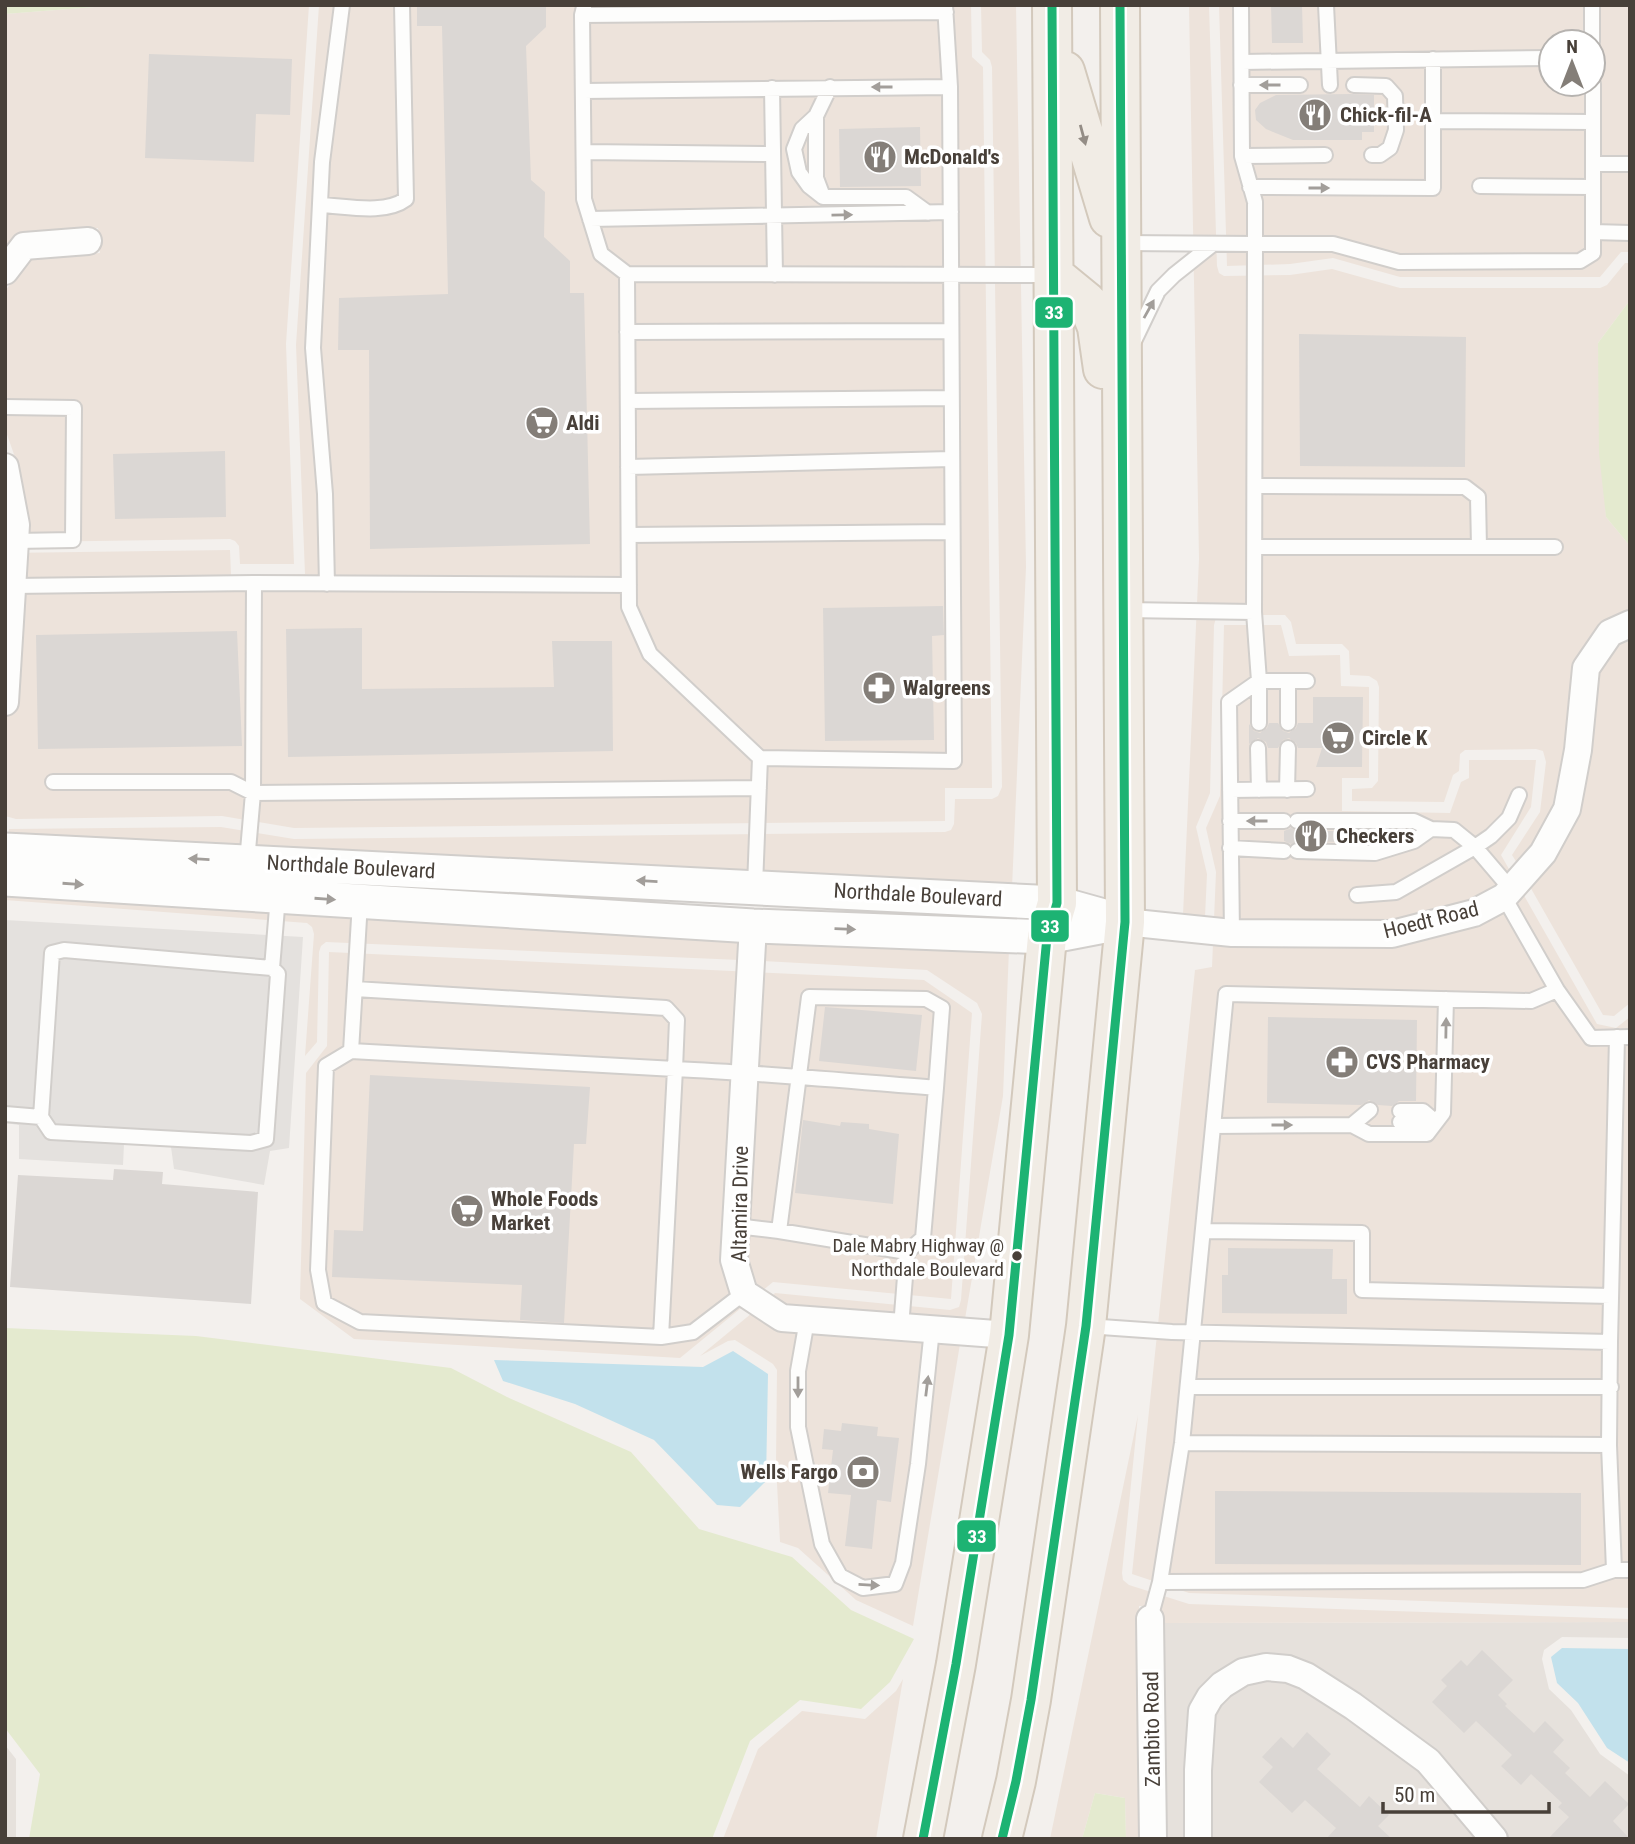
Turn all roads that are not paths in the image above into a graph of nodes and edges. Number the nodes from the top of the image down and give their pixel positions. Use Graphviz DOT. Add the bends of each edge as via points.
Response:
graph roads {
  1 [pos="342,5"];
  2 [pos="402,5"];
  3 [pos="1120,5"];
  4 [pos="1241,5"];
  5 [pos="1326,5"];
  6 [pos="1592,5"];
  7 [pos="945,8"];
  8 [pos="583,10"];
  9 [pos="1052,14"];
  10 [pos="1592,28"];
  11 [pos="1537,58"];
  12 [pos="1433,59"];
  13 [pos="1328,60"];
  14 [pos="1242,62"];
  15 [pos="1241,85"];
  16 [pos="1300,85"];
  17 [pos="1330,85"];
  18 [pos="1354,85"];
  19 [pos="830,87"];
  20 [pos="950,87"];
  21 [pos="772,88"];
  22 [pos="583,91"];
  23 [pos="1592,98"];
  24 [pos="816,116"];
  25 [pos="1433,121"];
  26 [pos="1593,122"];
  27 [pos="584,152"];
  28 [pos="773,154"];
  29 [pos="1325,155"];
  30 [pos="1372,155"];
  31 [pos="1242,156"];
  32 [pos="1593,164"];
  33 [pos="1630,164"];
  34 [pos="1480,186"];
  35 [pos="1251,187"];
  36 [pos="1593,187"];
  37 [pos="823,197"];
  38 [pos="321,205"];
  39 [pos="951,212"];
  40 [pos="928,213"];
  41 [pos="774,216"];
  42 [pos="590,219"];
  43 [pos="1593,232"];
  44 [pos="1630,233"];
  45 [pos="88,241"];
  46 [pos="1120,243"];
  47 [pos="1213,244"];
  48 [pos="1255,244"];
  49 [pos="5,271"];
  50 [pos="627,274"];
  51 [pos="775,275"];
  52 [pos="950,275"];
  53 [pos="1054,275"];
  54 [pos="951,331"];
  55 [pos="627,332"];
  56 [pos="1121,371"];
  57 [pos="951,398"];
  58 [pos="628,401"];
  59 [pos="5,407"];
  60 [pos="951,459"];
  61 [pos="5,467"];
  62 [pos="628,467"];
  63 [pos="1255,486"];
  64 [pos="1123,527"];
  65 [pos="952,532"];
  66 [pos="629,535"];
  67 [pos="15,541"];
  68 [pos="1255,547"];
  69 [pos="1479,547"];
  70 [pos="1555,547"];
  71 [pos="254,583"];
  72 [pos="327,584"];
  73 [pos="629,585"];
  74 [pos="13,586"];
  75 [pos="1123,610"];
  76 [pos="1254,612"];
  77 [pos="1630,624"];
  78 [pos="1259,681"];
  79 [pos="1288,681"];
  80 [pos="1307,681"];
  81 [pos="5,702"];
  82 [pos="1259,723"];
  83 [pos="1288,723"];
  84 [pos="1258,748"];
  85 [pos="1288,748"];
  86 [pos="760,758"];
  87 [pos="53,782"];
  88 [pos="759,788"];
  89 [pos="1307,789"];
  90 [pos="1230,790"];
  91 [pos="1259,790"];
  92 [pos="1287,790"];
  93 [pos="253,793"];
  94 [pos="1519,795"];
  95 [pos="1230,821"];
  96 [pos="1431,829"];
  97 [pos="1475,847"];
  98 [pos="1230,848"];
  99 [pos="5,850"];
  100 [pos="247,862"];
  101 [pos="362,867"];
  102 [pos="5,879"];
  103 [pos="755,887"];
  104 [pos="1507,893"];
  105 [pos="910,895"];
  106 [pos="1357,895"];
  107 [pos="278,897"];
  108 [pos="360,902"];
  109 [pos="572,915"];
  110 [pos="1052,920"];
  111 [pos="1125,922"];
  112 [pos="753,926"];
  113 [pos="1233,933"];
  114 [pos="272,968"];
  115 [pos="355,989"];
  116 [pos="1557,990"];
  117 [pos="1446,999"];
  118 [pos="1623,1037"];
  119 [pos="351,1051"];
  120 [pos="676,1069"];
  121 [pos="745,1072"];
  122 [pos="800,1077"];
  123 [pos="936,1088"];
  124 [pos="5,1114"];
  125 [pos="41,1116"];
  126 [pos="1370,1116"];
  127 [pos="1400,1116"];
  128 [pos="1436,1122"];
  129 [pos="1352,1125"];
  130 [pos="1213,1126"];
  131 [pos="736,1226"];
  132 [pos="779,1231"];
  133 [pos="1204,1231"];
  134 [pos="907,1252"];
  135 [pos="744,1293"];
  136 [pos="1611,1296"];
  137 [pos="807,1320"];
  138 [pos="1086,1326"];
  139 [pos="901,1327"];
  140 [pos="932,1329"];
  141 [pos="1195,1333"];
  142 [pos="1009,1335"];
  143 [pos="661,1337"];
  144 [pos="1610,1342"];
  145 [pos="1188,1387"];
  146 [pos="1611,1387"];
  147 [pos="1182,1443"];
  148 [pos="1609,1445"];
  149 [pos="1614,1570"];
  150 [pos="1630,1570"];
  151 [pos="1160,1582"];
  152 [pos="1150,1619"];
  153 [pos="923,1839"];
  154 [pos="1002,1839"];
  155 [pos="1153,1839"];
  156 [pos="1198,1839"];
  157 [pos="1494,1839"];
  1 -- 38 [label="lane" via="325,125"];
  2 -- 38 [label="lane" via="406,199 398,206 381,208"];
  3 -- 46 [label="main road"];
  4 -- 14 [label="lane"];
  5 -- 13 [label="lane"];
  6 -- 10 [label="lane"];
  7 -- 8 [label="lane"];
  7 -- 20 [label="lane"];
  8 -- 22 [label="lane"];
  9 -- 46 [label="main road, one-way" via="1106,211"];
  9 -- 53 [label="main road"];
  11 -- 12 [label="lane"];
  12 -- 13 [label="lane"];
  12 -- 25 [label="lane"];
  13 -- 14 [label="lane"];
  13 -- 17 [label="lane"];
  14 -- 15 [label="lane"];
  16 -- 15 [label="lane, one-way"];
  15 -- 31 [label="lane"];
  18 -- 30 [label="lane" via="1386,86 1395,96 1396,130 1390,148"];
  20 -- 19 [label="lane, one-way"];
  19 -- 21 [label="lane"];
  19 -- 24 [label="lane"];
  20 -- 39 [label="lane"];
  21 -- 22 [label="lane"];
  21 -- 28 [label="lane"];
  22 -- 27 [label="lane"];
  23 -- 26 [label="lane"];
  24 -- 37 [label="lane" via="816,178"];
  24 -- 37 [label="lane" via="802,129 794,149 799,172"];
  25 -- 26 [label="lane"];
  35 -- 25 [label="lane, one-way" via="1433,188"];
  26 -- 32 [label="lane"];
  27 -- 28 [label="lane"];
  27 -- 42 [label="lane" via="584,198"];
  28 -- 41 [label="lane"];
  29 -- 31 [label="lane"];
  31 -- 35 [label="lane"];
  32 -- 33 [label="lane"];
  32 -- 36 [label="lane"];
  34 -- 36 [label="lane"];
  35 -- 48 [label="lane"];
  36 -- 43 [label="lane"];
  37 -- 40 [label="lane" via="906,197"];
  38 -- 72 [label="lane" via="313,348"];
  39 -- 40 [label="lane"];
  39 -- 52 [label="lane"];
  41 -- 40 [label="lane, one-way"];
  41 -- 42 [label="lane"];
  41 -- 51 [label="lane"];
  42 -- 50 [label="lane" via="601,254"];
  43 -- 44 [label="lane"];
  43 -- 48 [label="lane" via="1593,253 1580,261 1399,262 1333,244"];
  45 -- 49 [label="street" via="24,246"];
  46 -- 47 [label="lane"];
  46 -- 56 [label="main road"];
  47 -- 48 [label="lane"];
  56 -- 47 [label="lane, one-way" via="1158,291"];
  48 -- 63 [label="lane"];
  50 -- 51 [label="lane"];
  50 -- 55 [label="lane"];
  51 -- 52 [label="lane"];
  52 -- 53 [label="lane"];
  52 -- 54 [label="lane"];
  53 -- 64 [label="main road" via="1087,302 1097,327"];
  53 -- 110 [label="main road"];
  54 -- 55 [label="lane"];
  54 -- 57 [label="lane"];
  55 -- 58 [label="lane"];
  56 -- 64 [label="main road"];
  57 -- 58 [label="lane"];
  57 -- 60 [label="lane"];
  58 -- 62 [label="lane"];
  59 -- 67 [label="lane" via="74,408 73,540"];
  60 -- 62 [label="lane"];
  60 -- 65 [label="lane"];
  61 -- 67 [label="street"];
  62 -- 66 [label="lane"];
  63 -- 68 [label="lane"];
  63 -- 69 [label="lane" via="1465,486 1478,497"];
  64 -- 75 [label="main road"];
  65 -- 66 [label="lane"];
  65 -- 86 [label="lane" via="954,761"];
  66 -- 73 [label="lane"];
  67 -- 74 [label="street"];
  68 -- 69 [label="lane"];
  68 -- 76 [label="lane"];
  69 -- 70 [label="lane"];
  71 -- 72 [label="lane"];
  71 -- 74 [label="lane"];
  71 -- 93 [label="lane"];
  72 -- 73 [label="lane"];
  73 -- 86 [label="lane" via="629,607 650,654"];
  74 -- 81 [label="street"];
  75 -- 76 [label="lane"];
  75 -- 111 [label="main road"];
  76 -- 78 [label="lane"];
  77 -- 104 [label="street, Hoedt Road" via="1610,633 1586,668 1567,809 1543,853"];
  78 -- 79 [label="lane"];
  78 -- 82 [label="lane"];
  78 -- 90 [label="lane" via="1229,702"];
  79 -- 80 [label="lane"];
  79 -- 83 [label="lane"];
  84 -- 91 [label="lane"];
  85 -- 92 [label="lane"];
  86 -- 88 [label="lane"];
  87 -- 93 [label="lane" via="231,782"];
  88 -- 93 [label="lane"];
  88 -- 103 [label="lane"];
  89 -- 92 [label="lane"];
  90 -- 91 [label="lane"];
  90 -- 95 [label="lane"];
  91 -- 92 [label="lane"];
  93 -- 100 [label="lane"];
  94 -- 97 [label="lane" via="1509,818"];
  96 -- 95 [label="lane, one-way" via="1413,821"];
  95 -- 98 [label="lane"];
  96 -- 97 [label="lane" via="1454,830"];
  96 -- 98 [label="lane" via="1413,841 1375,853"];
  97 -- 104 [label="lane"];
  97 -- 106 [label="lane" via="1396,892"];
  98 -- 113 [label="lane"];
  100 -- 99 [label="street, Northdale Boulevard, one-way"];
  100 -- 101 [label="street, Northdale Boulevard"];
  103 -- 101 [label="street, Northdale Boulevard, one-way"];
  101 -- 108 [label="street"];
  102 -- 107 [label="street, Northdale Boulevard, one-way"];
  103 -- 105 [label="street, Northdale Boulevard"];
  103 -- 109 [label="street" via="748,896 730,901 646,904"];
  104 -- 113 [label="street, Hoedt Road" via="1474,913 1392,934"];
  104 -- 116 [label="lane"];
  105 -- 110 [label="street, Northdale Boulevard"];
  105 -- 112 [label="street" via="799,909"];
  107 -- 108 [label="street, Northdale Boulevard, one-way"];
  107 -- 114 [label="lane"];
  108 -- 109 [label="street, Northdale Boulevard"];
  108 -- 115 [label="lane"];
  109 -- 112 [label="street, Northdale Boulevard"];
  110 -- 111 [label="street, Northdale Boulevard"];
  112 -- 110 [label="street, Northdale Boulevard, one-way"];
  110 -- 142 [label="main road"];
  111 -- 113 [label="street, Hoedt Road"];
  111 -- 138 [label="main road"];
  112 -- 121 [label="street, Altamira Drive"];
  114 -- 125 [label="lane" via="64,950 52,953"];
  114 -- 125 [label="lane" via="278,974 266,1139 251,1143 51,1132"];
  115 -- 119 [label="lane"];
  115 -- 120 [label="lane" via="666,1008 677,1020"];
  116 -- 117 [label="lane" via="1531,1001"];
  116 -- 118 [label="lane" via="1591,1038"];
  128 -- 117 [label="lane, one-way" via="1443,1113"];
  117 -- 130 [label="lane" via="1226,994"];
  118 -- 136 [label="lane"];
  119 -- 120 [label="lane"];
  119 -- 143 [label="lane" via="326,1066 318,1270 324,1303 360,1322"];
  120 -- 121 [label="lane"];
  120 -- 143 [label="lane"];
  121 -- 122 [label="lane"];
  121 -- 131 [label="street, Altamira Drive"];
  122 -- 123 [label="lane"];
  122 -- 123 [label="lane" via="809,997 926,999 942,1008"];
  122 -- 132 [label="lane"];
  123 -- 134 [label="lane" via="923,1238"];
  124 -- 125 [label="lane"];
  126 -- 129 [label="lane"];
  127 -- 128 [label="lane" via="1423,1111"];
  128 -- 129 [label="lane" via="1427,1134 1369,1134"];
  130 -- 129 [label="lane, one-way"];
  130 -- 133 [label="lane"];
  131 -- 132 [label="lane"];
  131 -- 135 [label="street, Altamira Drive" via="734,1260"];
  132 -- 134 [label="lane"];
  133 -- 136 [label="lane" via="1363,1233 1362,1290"];
  133 -- 141 [label="lane"];
  134 -- 139 [label="lane"];
  135 -- 137 [label="street, Altamira Drive" via="782,1318"];
  135 -- 143 [label="lane" via="693,1332"];
  136 -- 144 [label="lane"];
  137 -- 139 [label="street, Altamira Drive"];
  137 -- 140 [label="lane, one-way" via="798,1371 800,1440 822,1544 840,1576 863,1588 895,1584 903,1563"];
  138 -- 141 [label="lane"];
  138 -- 154 [label="main road" via="1031,1700"];
  139 -- 140 [label="street, Altamira Drive"];
  140 -- 142 [label="street, Altamira Drive"];
  141 -- 144 [label="lane"];
  141 -- 145 [label="lane"];
  142 -- 153 [label="main road"];
  144 -- 146 [label="lane"];
  145 -- 146 [label="lane"];
  145 -- 147 [label="lane"];
  146 -- 148 [label="lane"];
  147 -- 148 [label="lane"];
  147 -- 151 [label="lane"];
  148 -- 149 [label="lane"];
  149 -- 150 [label="lane"];
  149 -- 151 [label="lane" via="1583,1580"];
  151 -- 152 [label="lane"];
  152 -- 155 [label="street, Zambito Road"];
  156 -- 157 [label="street" via="1202,1711 1222,1685 1243,1672 1266,1667 1307,1676 1428,1761"];
}
